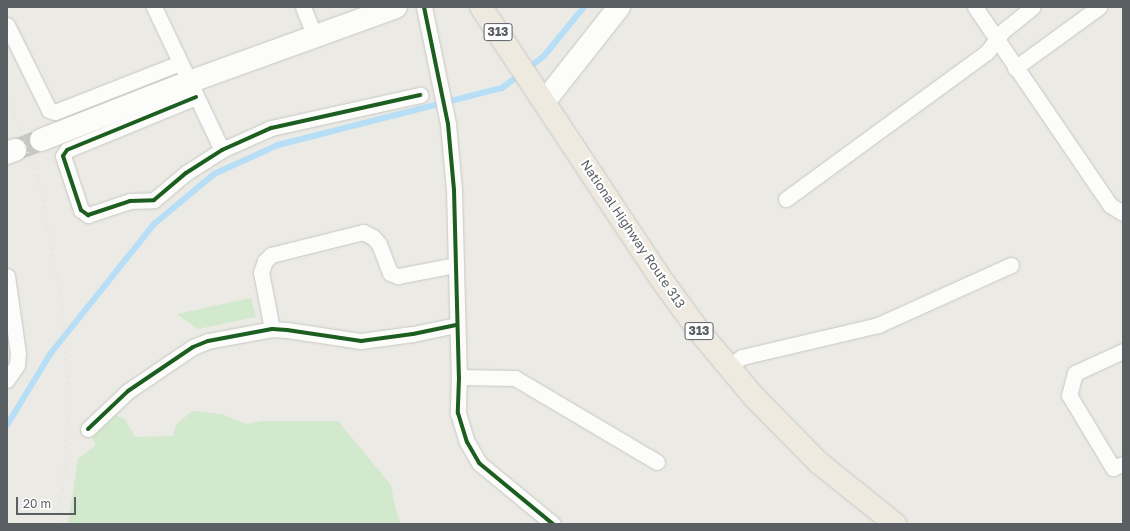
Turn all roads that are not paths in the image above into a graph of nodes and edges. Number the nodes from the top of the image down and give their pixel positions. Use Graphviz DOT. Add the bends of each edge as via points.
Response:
graph roads {
  1 [pos="154,7"];
  2 [pos="303,7"];
  3 [pos="396,7"];
  4 [pos="424,7"];
  5 [pos="481,7"];
  6 [pos="619,7"];
  7 [pos="975,7"];
  8 [pos="1034,7"];
  9 [pos="1099,7"];
  10 [pos="7,25"];
  11 [pos="314,36"];
  12 [pos="996,40"];
  13 [pos="1015,68"];
  14 [pos="188,81"];
  15 [pos="420,95"];
  16 [pos="544,102"];
  17 [pos="41,140"];
  18 [pos="222,150"];
  19 [pos="786,199"];
  20 [pos="1123,213"];
  21 [pos="455,265"];
  22 [pos="1011,266"];
  23 [pos="7,276"];
  24 [pos="456,325"];
  25 [pos="272,329"];
  26 [pos="1123,351"];
  27 [pos="728,367"];
  28 [pos="459,377"];
  29 [pos="7,380"];
  30 [pos="88,429"];
  31 [pos="658,462"];
  32 [pos="1123,464"];
  33 [pos="554,524"];
  34 [pos="895,524"];
  1 -- 14 [label="street"];
  2 -- 11 [label="street"];
  3 -- 11 [label="street"];
  4 -- 21 [label="street" via="448,124 454,190"];
  5 -- 16 [label="highway, National Highway Route 313 / 313"];
  6 -- 16 [label="street"];
  7 -- 12 [label="street"];
  8 -- 12 [label="street" via="1003,31"];
  9 -- 13 [label="street"];
  10 -- 14 [label="street" via="48,110 55,112"];
  11 -- 14 [label="street"];
  12 -- 13 [label="street"];
  12 -- 19 [label="street" via="988,52"];
  13 -- 20 [label="street" via="1110,205"];
  14 -- 17 [label="street"];
  14 -- 18 [label="street"];
  14 -- 18 [label="street" via="67,150 63,156 81,210 88,215 130,201 154,200 186,173"];
  15 -- 18 [label="street" via="271,128"];
  16 -- 27 [label="highway, National Highway Route 313 / 313" via="664,283"];
  21 -- 24 [label="street"];
  21 -- 25 [label="street" via="398,276 390,273 379,244 363,232 271,255 260,272"];
  22 -- 27 [label="street" via="878,324 742,357"];
  23 -- 29 [label="street" via="18,353 17,365"];
  24 -- 25 [label="street" via="362,341"];
  24 -- 28 [label="street"];
  25 -- 30 [label="street" via="208,341 193,347 128,391"];
  26 -- 32 [label="street" via="1075,373 1069,395 1113,468"];
  27 -- 34 [label="highway, National Highway Route 313 / 313" via="818,462"];
  28 -- 31 [label="street" via="515,378"];
  28 -- 33 [label="street" via="458,413 467,442 478,463"];
}
